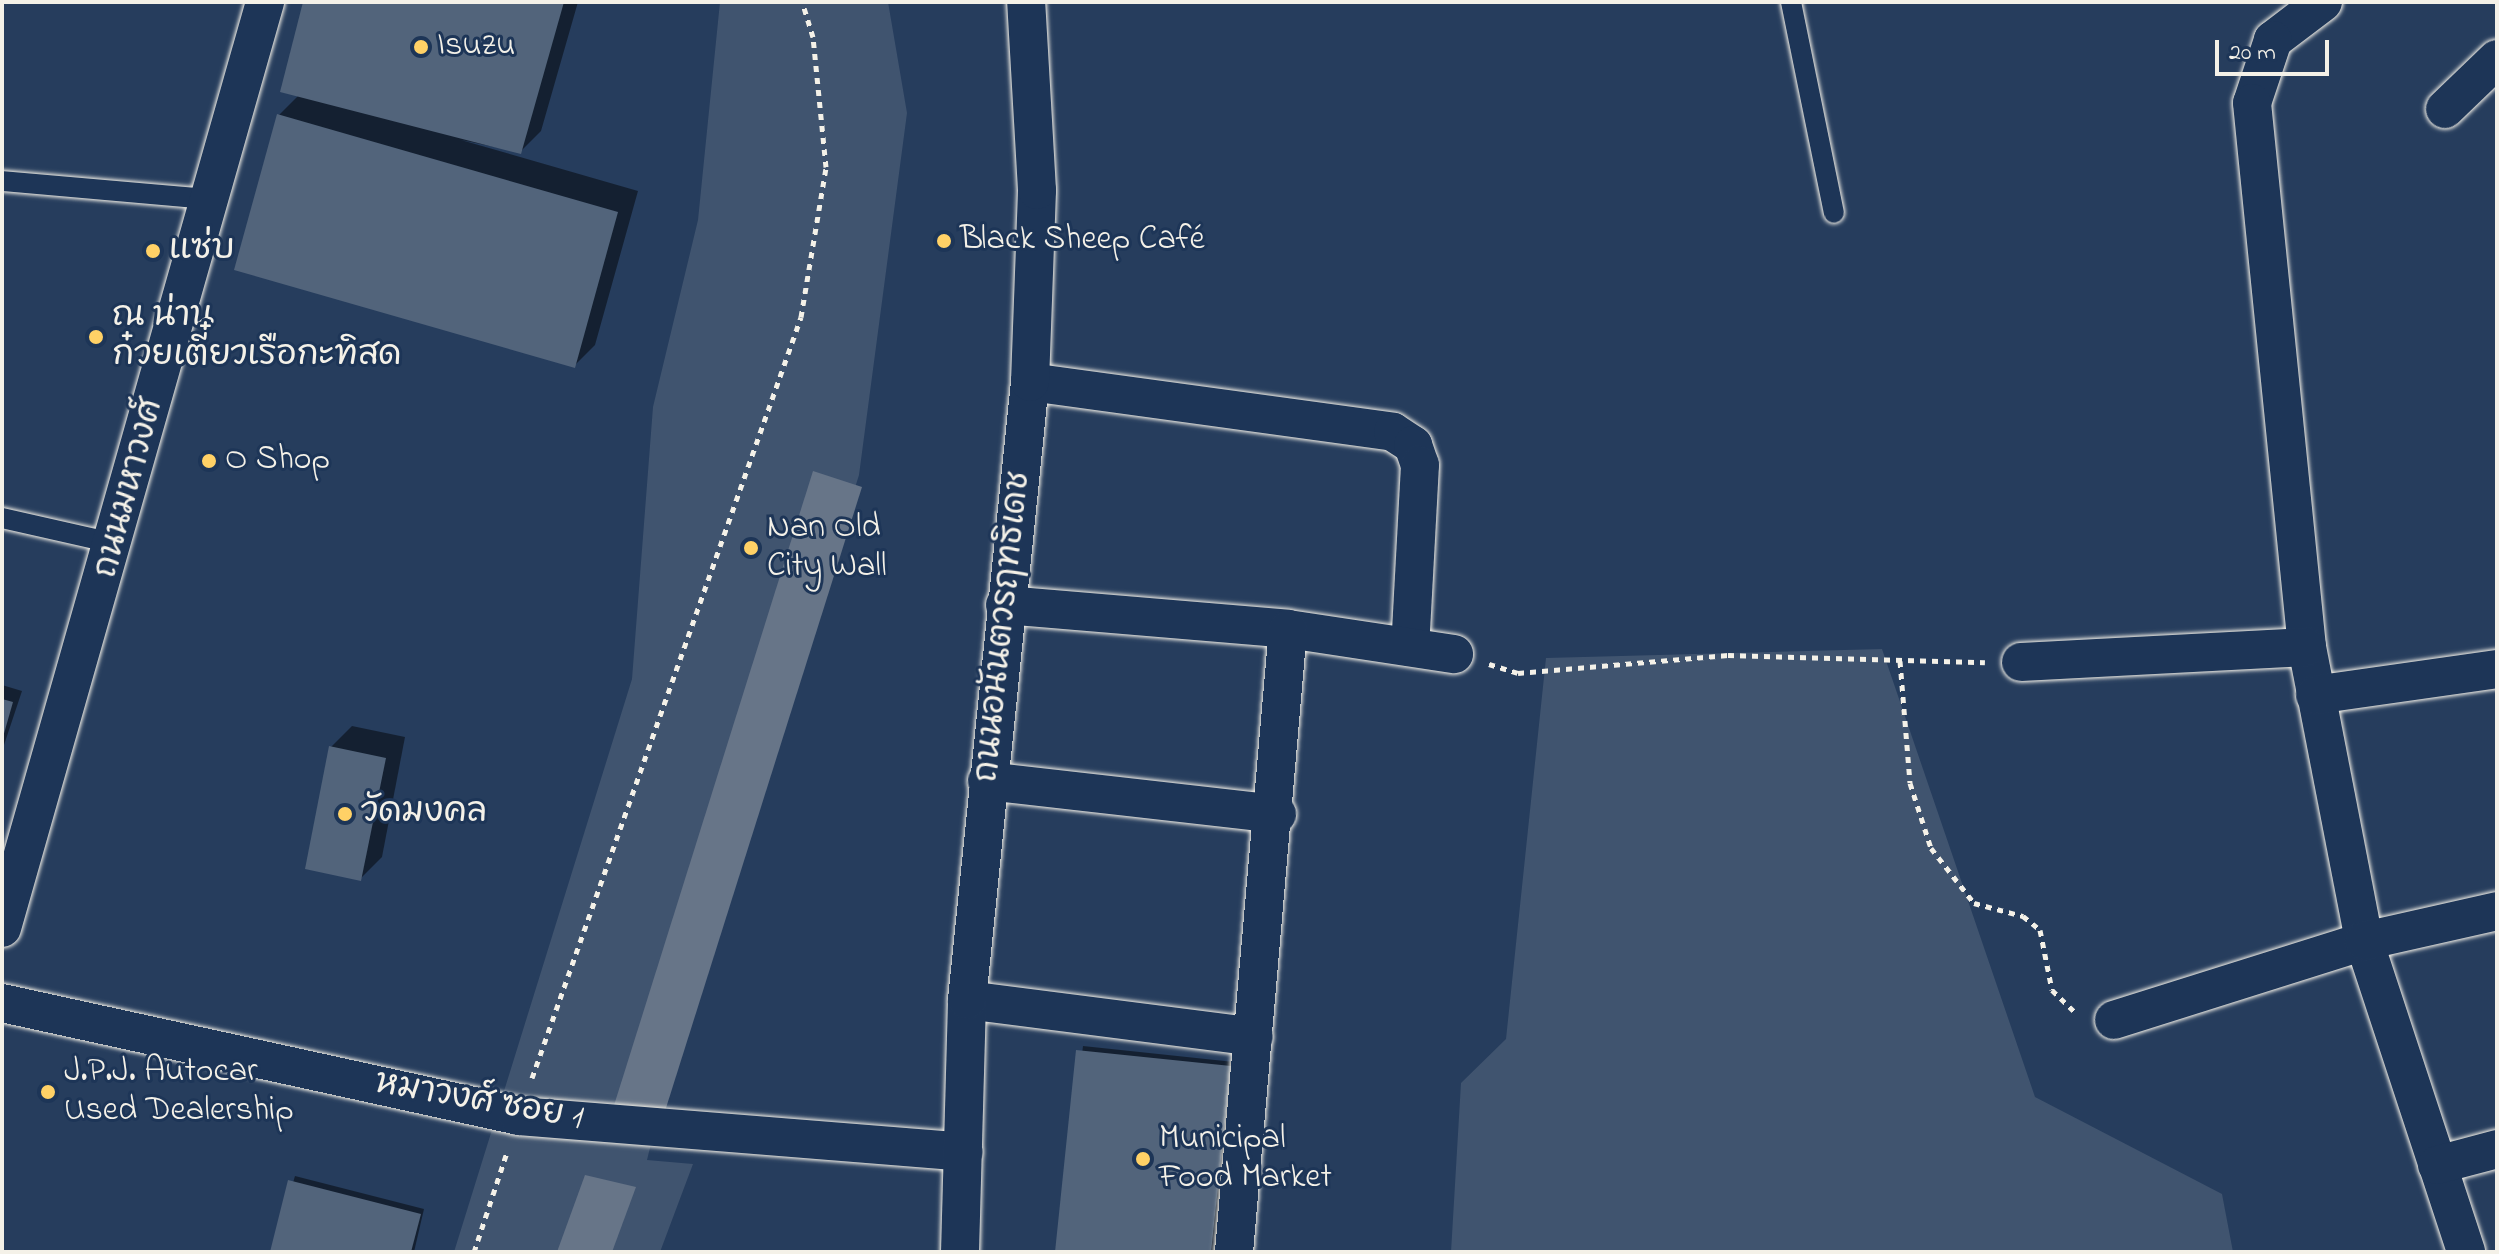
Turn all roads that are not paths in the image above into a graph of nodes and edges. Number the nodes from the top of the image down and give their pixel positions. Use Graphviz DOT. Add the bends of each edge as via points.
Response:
graph roads {
  1 [pos="265,2"];
  2 [pos="1026,2"];
  3 [pos="1791,2"];
  4 [pos="2323,2"];
  5 [pos="2497,59"];
  6 [pos="2445,109"];
  7 [pos="2,181"];
  8 [pos="206,199"];
  9 [pos="1834,213"];
  10 [pos="1030,382"];
  11 [pos="2,518"];
  12 [pos="117,544"];
  13 [pos="1005,605"];
  14 [pos="1288,629"];
  15 [pos="1410,647"];
  16 [pos="2307,647"];
  17 [pos="1454,654"];
  18 [pos="2021,662"];
  19 [pos="2497,669"];
  20 [pos="2315,695"];
  21 [pos="987,781"];
  22 [pos="1277,814"];
  23 [pos="2497,911"];
  24 [pos="3,918"];
  25 [pos="2364,941"];
  26 [pos="967,1000"];
  27 [pos="2,1003"];
  28 [pos="2114,1020"];
  29 [pos="1254,1037"];
  30 [pos="2497,1149"];
  31 [pos="964,1152"];
  32 [pos="2437,1165"];
  33 [pos="960,1252"];
  34 [pos="1234,1252"];
  35 [pos="2466,1252"];
  1 -- 8 [label="street, ถนนมหาวงศ์"];
  2 -- 10 [label="street, ถนนอนันตวรฤทธิเดช" via="1037,190"];
  3 -- 9 [label="lane"];
  4 -- 16 [label="street" via="2273,40 2252,103"];
  5 -- 6 [label="street"];
  7 -- 8 [label="lane"];
  8 -- 12 [label="street, ถนนมหาวงศ์"];
  10 -- 13 [label="street, ถนนอนันตวรฤทธิเดช"];
  10 -- 15 [label="street" via="1393,432 1413,445 1420,465"];
  11 -- 12 [label="lane"];
  12 -- 24 [label="street, ถนนมหาวงศ์"];
  13 -- 14 [label="street"];
  13 -- 21 [label="street, ถนนอนันตวรฤทธิเดช"];
  14 -- 15 [label="street"];
  14 -- 22 [label="street"];
  15 -- 17 [label="street"];
  16 -- 18 [label="street"];
  16 -- 20 [label="street"];
  19 -- 20 [label="street"];
  20 -- 25 [label="street"];
  21 -- 22 [label="street"];
  21 -- 26 [label="street, ถนนอนันตวรฤทธิเดช"];
  22 -- 29 [label="street"];
  23 -- 25 [label="street"];
  25 -- 28 [label="street"];
  25 -- 32 [label="street"];
  26 -- 29 [label="street"];
  26 -- 31 [label="street, ถนนอนันตวรฤทธิเดช"];
  27 -- 31 [label="street, หมาวงศ์ ซอย 1" via="519,1116"];
  29 -- 34 [label="street"];
  30 -- 32 [label="street"];
  31 -- 33 [label="street, ถนนอนันตวรฤทธิเดช"];
  32 -- 35 [label="street"];
}
